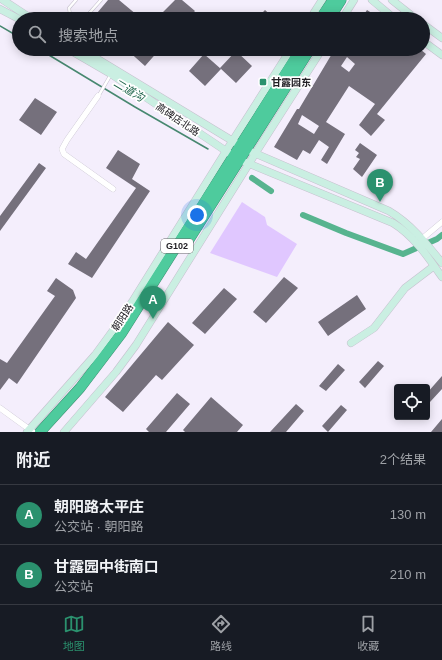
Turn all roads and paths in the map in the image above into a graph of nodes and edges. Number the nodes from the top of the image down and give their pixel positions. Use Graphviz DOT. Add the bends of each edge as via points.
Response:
graph roads {
  1 [pos="3,0"];
  2 [pos="76,0"];
  3 [pos="101,0"];
  4 [pos="322,0"];
  5 [pos="333,0"];
  6 [pos="341,0"];
  7 [pos="354,0"];
  8 [pos="372,0"];
  9 [pos="392,0"];
  10 [pos="0,9"];
  11 [pos="21,12"];
  12 [pos="70,12"];
  13 [pos="90,12"];
  14 [pos="314,12"];
  15 [pos="325,12"];
  16 [pos="333,12"];
  17 [pos="346,12"];
  18 [pos="387,12"];
  19 [pos="407,12"];
  20 [pos="12,15"];
  21 [pos="430,29"];
  22 [pos="442,38"];
  23 [pos="430,46"];
  24 [pos="442,55"];
  25 [pos="78,56"];
  26 [pos="93,56"];
  27 [pos="288,56"];
  28 [pos="297,56"];
  29 [pos="305,56"];
  30 [pos="316,56"];
  31 [pos="110,77"];
  32 [pos="98,96"];
  33 [pos="243,147"];
  34 [pos="237,158"];
  35 [pos="113,189"];
  36 [pos="442,222"];
  37 [pos="422,241"];
  38 [pos="441,262"];
  39 [pos="434,266"];
  40 [pos="442,277"];
  41 [pos="351,343"];
  42 [pos="0,408"];
  43 [pos="33,431"];
  44 [pos="49,432"];
  45 [pos="64,432"];
  1 -- 11 [label="street"];
  2 -- 12 [label="lane"];
  3 -- 13 [label="lane"];
  4 -- 14 [label="street"];
  5 -- 15 [label="highway"];
  6 -- 16 [label="highway"];
  7 -- 17 [label="street"];
  8 -- 18 [label="street"];
  9 -- 19 [label="street"];
  10 -- 20 [label="street"];
  21 -- 22 [label="street"];
  23 -- 24 [label="street"];
  25 -- 31 [label="street, 高碑店北路"];
  26 -- 33 [label="street, 高碑店北路"];
  27 -- 33 [label="street, 朝阳路"];
  28 -- 33 [label="highway, 朝阳路 / G102"];
  29 -- 33 [label="highway, 朝阳路 / G102"];
  30 -- 33 [label="street, 朝阳路"];
  31 -- 32 [label="lane"];
  31 -- 34 [label="street, 高碑店北路"];
  32 -- 35 [label="street" via="62,150"];
  33 -- 34 [label="highway, 朝阳路 / G102"];
  33 -- 34 [label="street, 朝阳路"];
  33 -- 37 [label="street, 高碑店北路" via="389,211 406,222"];
  34 -- 37 [label="street, 高碑店北路" via="393,223"];
  34 -- 43 [label="highway, 朝阳路 / G102" via="117,340 80,388"];
  34 -- 44 [label="highway, 朝阳路 / G102" via="111,359"];
  34 -- 45 [label="street, 朝阳路" via="136,345"];
  36 -- 37 [label="street"];
  37 -- 38 [label="street"];
  37 -- 39 [label="street"];
  39 -- 40 [label="street"];
  39 -- 41 [label="street" via="405,288 374,328"];
  42 -- 43 [label="street"];
}
